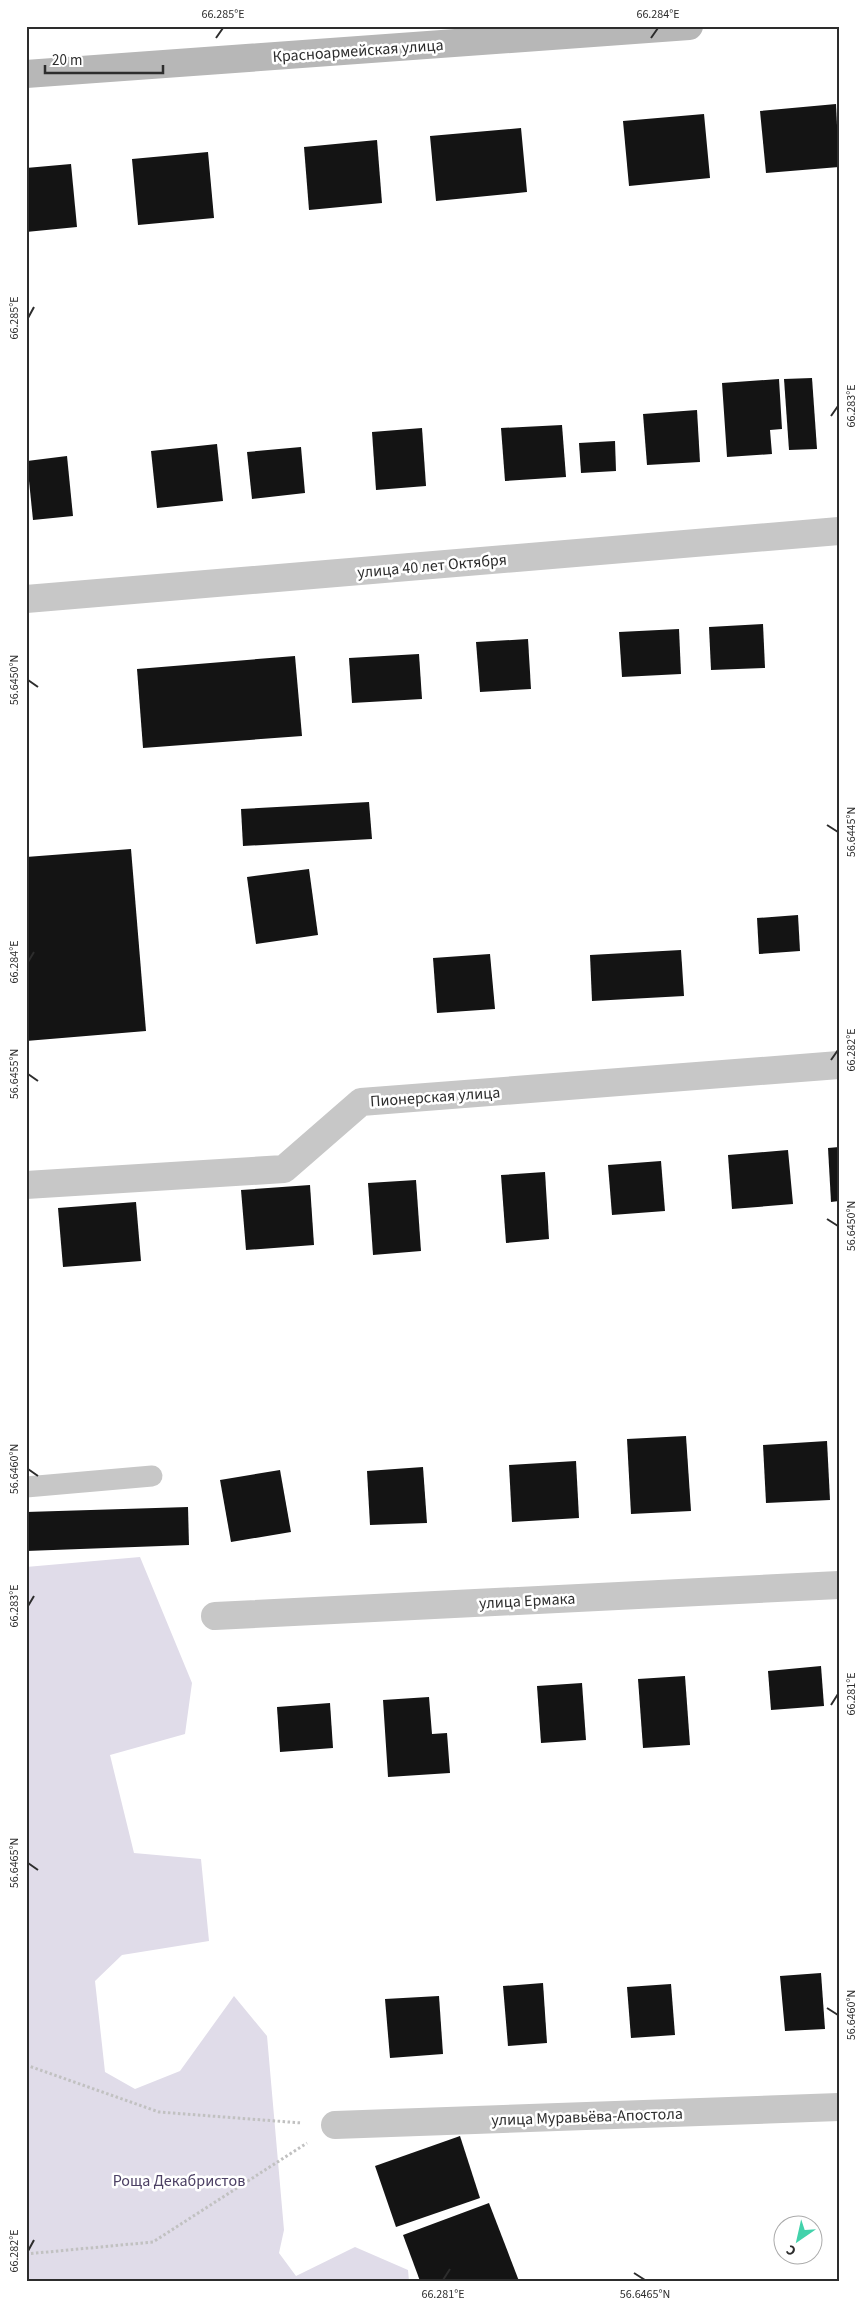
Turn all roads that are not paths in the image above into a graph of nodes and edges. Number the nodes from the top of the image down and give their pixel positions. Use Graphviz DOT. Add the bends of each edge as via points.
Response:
graph roads {
  1 [pos="689,26"];
  2 [pos="26,74"];
  3 [pos="839,531"];
  4 [pos="26,599"];
  5 [pos="839,1066"];
  6 [pos="26,1185"];
  7 [pos="152,1476"];
  8 [pos="26,1487"];
  9 [pos="839,1585"];
  10 [pos="215,1616"];
  11 [pos="839,2107"];
  12 [pos="335,2125"];
  1 -- 2 [label="main road, Красноармейская улица"];
  3 -- 4 [label="street, улица 40 лет Октября"];
  5 -- 6 [label="street, Пионерская улица" via="361,1102 284,1169"];
  7 -- 8 [label="lane"];
  9 -- 10 [label="street, улица Ермака"];
  11 -- 12 [label="street, улица Муравьёва-Апостола"];
}
